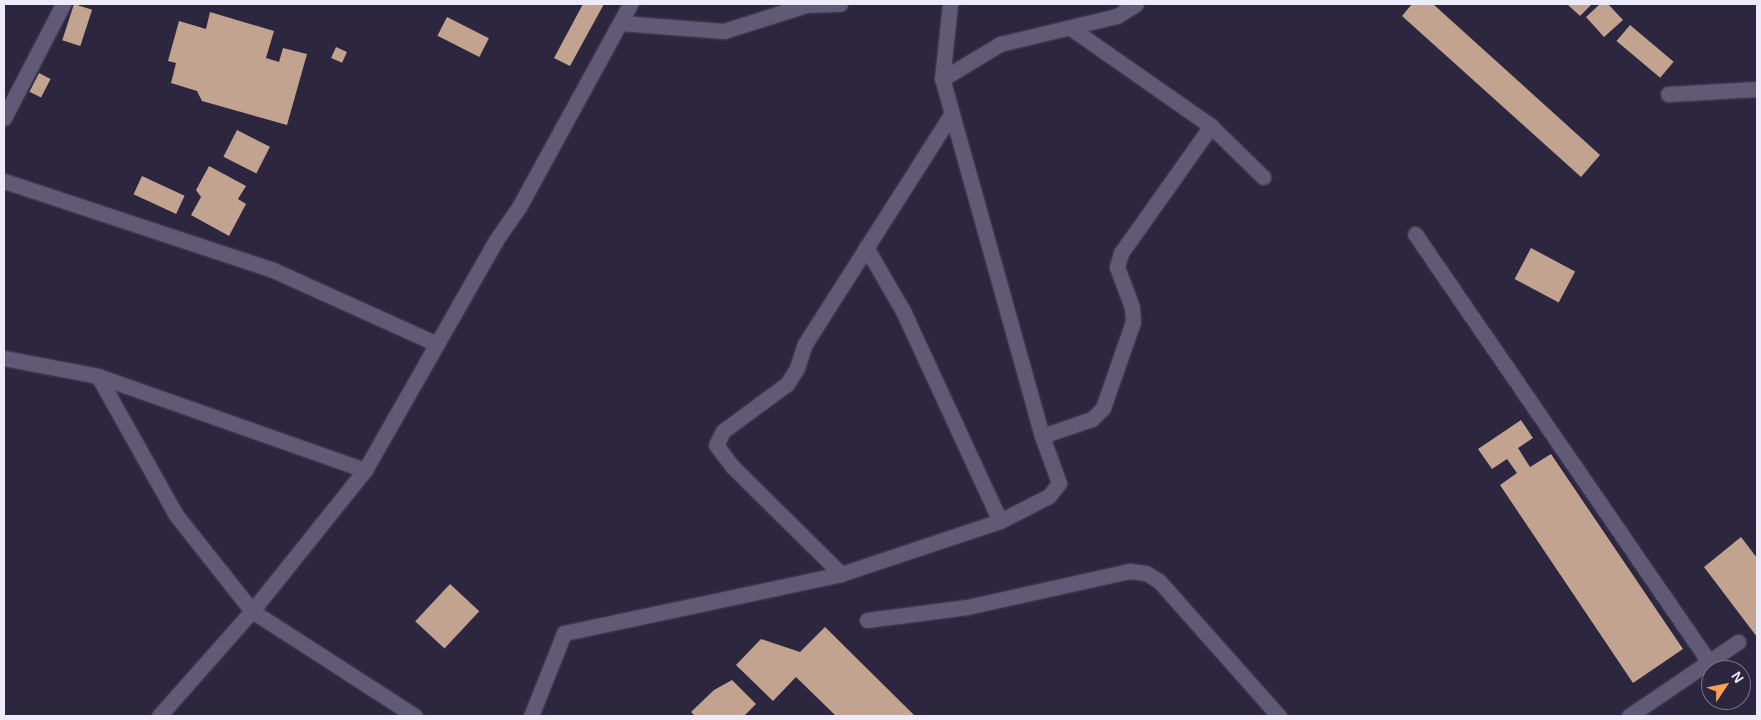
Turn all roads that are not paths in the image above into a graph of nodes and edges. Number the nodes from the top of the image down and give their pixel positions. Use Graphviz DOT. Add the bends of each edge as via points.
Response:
graph roads {
  1 [pos="64,4"];
  2 [pos="630,4"];
  3 [pos="840,4"];
  4 [pos="950,4"];
  5 [pos="1136,4"];
  6 [pos="620,23"];
  7 [pos="1072,29"];
  8 [pos="942,79"];
  9 [pos="1757,89"];
  10 [pos="1668,94"];
  11 [pos="951,115"];
  12 [pos="4,118"];
  13 [pos="1211,126"];
  14 [pos="1263,177"];
  15 [pos="4,181"];
  16 [pos="1415,234"];
  17 [pos="866,247"];
  18 [pos="438,344"];
  19 [pos="4,358"];
  20 [pos="98,376"];
  21 [pos="1042,436"];
  22 [pos="364,470"];
  23 [pos="1000,521"];
  24 [pos="841,574"];
  25 [pos="252,612"];
  26 [pos="867,620"];
  27 [pos="1738,642"];
  28 [pos="1708,660"];
  29 [pos="1712,660"];
  30 [pos="1701,667"];
  31 [pos="159,716"];
  32 [pos="414,716"];
  33 [pos="531,716"];
  34 [pos="1278,716"];
  35 [pos="1628,716"];
  1 -- 12 [label="street"];
  2 -- 6 [label="street"];
  3 -- 6 [label="street" via="806,5 724,32"];
  4 -- 8 [label="street"];
  5 -- 7 [label="street" via="1118,16"];
  6 -- 18 [label="street" via="519,208 496,240"];
  7 -- 8 [label="street" via="1032,34 1000,44"];
  7 -- 13 [label="street"];
  8 -- 11 [label="street"];
  9 -- 10 [label="street"];
  11 -- 17 [label="street"];
  11 -- 21 [label="street"];
  13 -- 14 [label="street"];
  13 -- 21 [label="street" via="1121,253 1117,267 1132,307 1133,322 1103,408 1092,419"];
  15 -- 18 [label="street" via="273,270"];
  16 -- 28 [label="street"];
  17 -- 23 [label="street" via="903,311"];
  17 -- 24 [label="street" via="805,344 797,368 787,384 723,431 716,445 732,466"];
  18 -- 22 [label="street"];
  19 -- 20 [label="street"];
  20 -- 22 [label="street"];
  20 -- 25 [label="street" via="176,515"];
  21 -- 23 [label="street" via="1059,482 1049,496"];
  22 -- 25 [label="street"];
  23 -- 24 [label="street"];
  24 -- 33 [label="street" via="564,633"];
  25 -- 31 [label="street"];
  25 -- 32 [label="street"];
  26 -- 34 [label="street" via="967,606 1130,571 1146,573 1159,581"];
  27 -- 29 [label="street"];
  30 -- 35 [label="street"];
}
